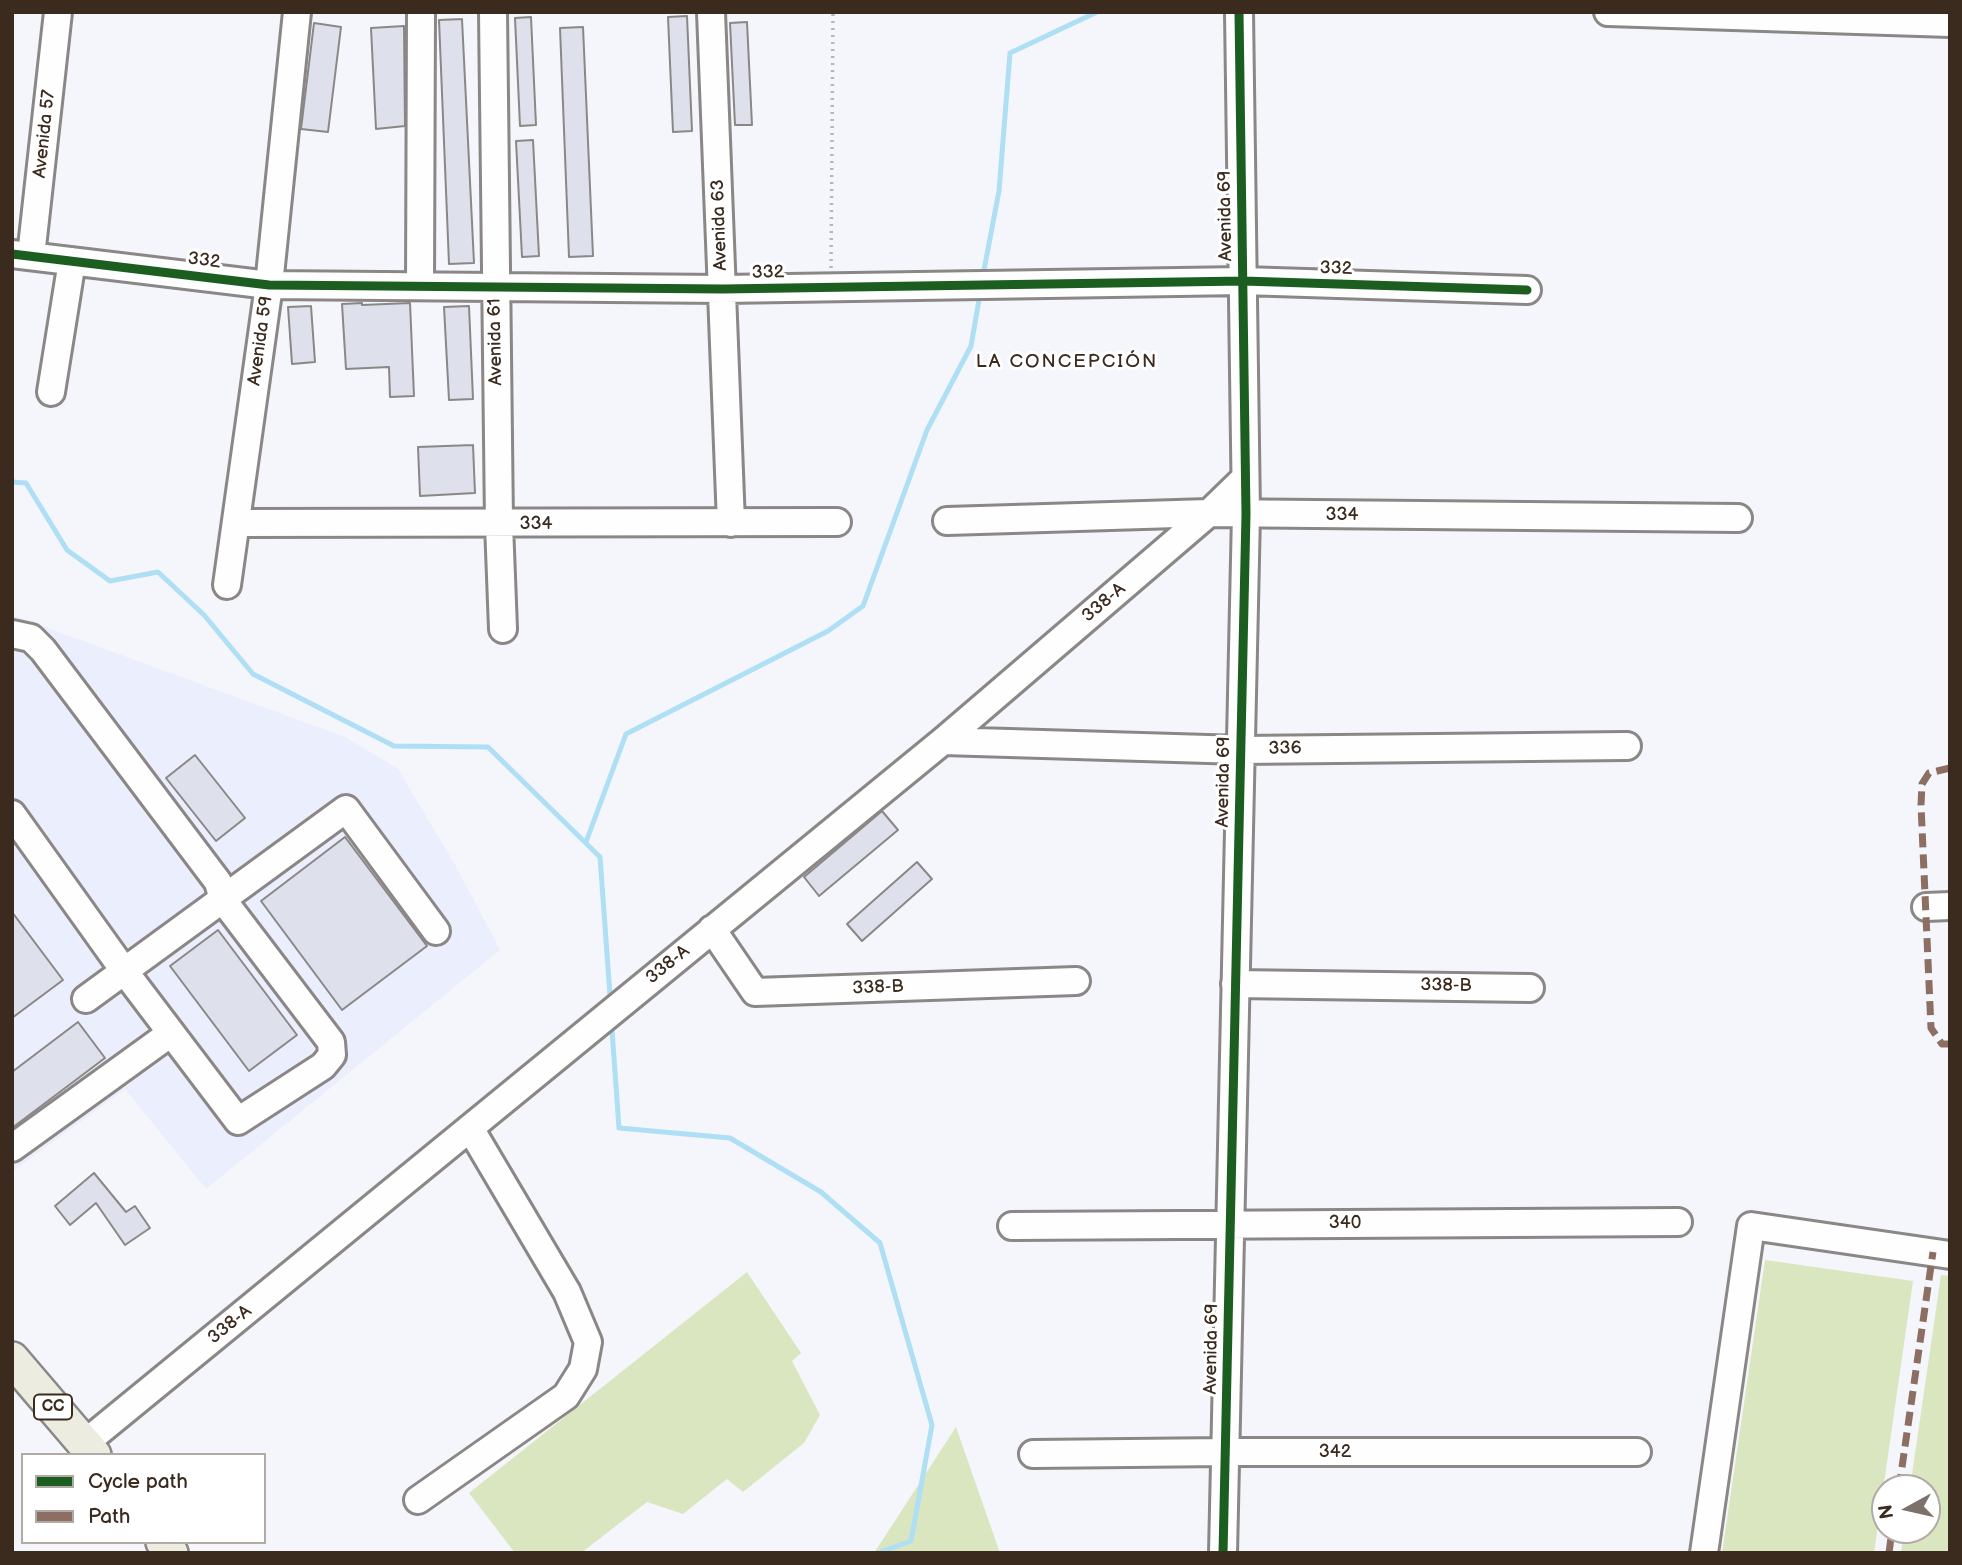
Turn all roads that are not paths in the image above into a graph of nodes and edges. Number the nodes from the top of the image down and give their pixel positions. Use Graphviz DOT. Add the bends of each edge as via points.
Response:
graph roads {
  1 [pos="58,12"];
  2 [pos="297,12"];
  3 [pos="421,12"];
  4 [pos="493,12"];
  5 [pos="711,12"];
  6 [pos="1239,12"];
  7 [pos="1608,12"];
  8 [pos="1950,23"];
  9 [pos="22,255"];
  10 [pos="72,261"];
  11 [pos="1243,281"];
  12 [pos="269,285"];
  13 [pos="420,286"];
  14 [pos="495,287"];
  15 [pos="723,289"];
  16 [pos="1527,290"];
  17 [pos="51,392"];
  18 [pos="1244,479"];
  19 [pos="1209,513"];
  20 [pos="1246,514"];
  21 [pos="1738,518"];
  22 [pos="947,521"];
  23 [pos="837,522"];
  24 [pos="236,523"];
  25 [pos="731,523"];
  26 [pos="499,524"];
  27 [pos="227,585"];
  28 [pos="503,629"];
  29 [pos="12,634"];
  30 [pos="943,741"];
  31 [pos="1627,746"];
  32 [pos="1241,750"];
  33 [pos="12,814"];
  34 [pos="223,900"];
  35 [pos="712,929"];
  36 [pos="436,931"];
  37 [pos="125,972"];
  38 [pos="1076,981"];
  39 [pos="1236,984"];
  40 [pos="1530,988"];
  41 [pos="86,999"];
  42 [pos="171,1033"];
  43 [pos="470,1128"];
  44 [pos="12,1148"];
  45 [pos="1678,1222"];
  46 [pos="1230,1223"];
  47 [pos="1012,1226"];
  48 [pos="1950,1255"];
  49 [pos="12,1359"];
  50 [pos="90,1449"];
  51 [pos="1225,1451"];
  52 [pos="1637,1452"];
  53 [pos="1033,1454"];
  54 [pos="418,1500"];
  55 [pos="1223,1553"];
  56 [pos="1704,1553"];
  1 -- 9 [label="street, Avenida 57"];
  2 -- 12 [label="street, Avenida 59"];
  3 -- 13 [label="street"];
  4 -- 14 [label="street, Avenida 61"];
  5 -- 15 [label="street, Avenida 63"];
  6 -- 11 [label="street, Avenida 69"];
  7 -- 8 [label="street"];
  9 -- 10 [label="street, 332"];
  10 -- 12 [label="street, 332"];
  10 -- 17 [label="street"];
  11 -- 15 [label="street, 332"];
  11 -- 16 [label="street, 332"];
  11 -- 18 [label="street, Avenida 69"];
  12 -- 13 [label="street, 332"];
  12 -- 24 [label="street, Avenida 59"];
  13 -- 14 [label="street, 332"];
  14 -- 15 [label="street, 332"];
  14 -- 26 [label="street, Avenida 61"];
  15 -- 25 [label="street, Avenida 63"];
  18 -- 19 [label="street, 338-A"];
  18 -- 20 [label="street, Avenida 69"];
  19 -- 20 [label="street, 334"];
  19 -- 22 [label="street, 334"];
  19 -- 30 [label="street, 338-A"];
  20 -- 21 [label="street, 334"];
  20 -- 32 [label="street, Avenida 69"];
  23 -- 25 [label="street, 334"];
  24 -- 26 [label="street, 334"];
  24 -- 27 [label="street, Avenida 59"];
  25 -- 26 [label="street, 334"];
  26 -- 28 [label="street, Avenida 61"];
  29 -- 34 [label="street" via="31,638 43,650 218,882"];
  30 -- 32 [label="street, 336"];
  30 -- 35 [label="street, 338-A"];
  31 -- 32 [label="street, 336"];
  32 -- 39 [label="street, Avenida 69"];
  33 -- 37 [label="street"];
  34 -- 36 [label="street" via="346,808"];
  34 -- 37 [label="street"];
  34 -- 42 [label="street" via="331,1042 332,1055 323,1066 238,1121"];
  35 -- 38 [label="street, 338-B" via="755,992"];
  35 -- 43 [label="street, 338-A"];
  37 -- 41 [label="street"];
  37 -- 42 [label="street"];
  39 -- 40 [label="street, 338-B"];
  39 -- 46 [label="street, Avenida 69"];
  42 -- 44 [label="street"];
  43 -- 50 [label="street, 338-A"];
  43 -- 54 [label="street" via="566,1292 588,1342 583,1368 566,1396"];
  45 -- 46 [label="street, 340"];
  46 -- 47 [label="street, 340"];
  46 -- 51 [label="street, Avenida 69"];
  48 -- 56 [label="street" via="1751,1226"];
  49 -- 50 [label="main road, CC"];
  51 -- 52 [label="street, 342"];
  51 -- 53 [label="street, 342"];
  51 -- 55 [label="street, Avenida 69"];
}
